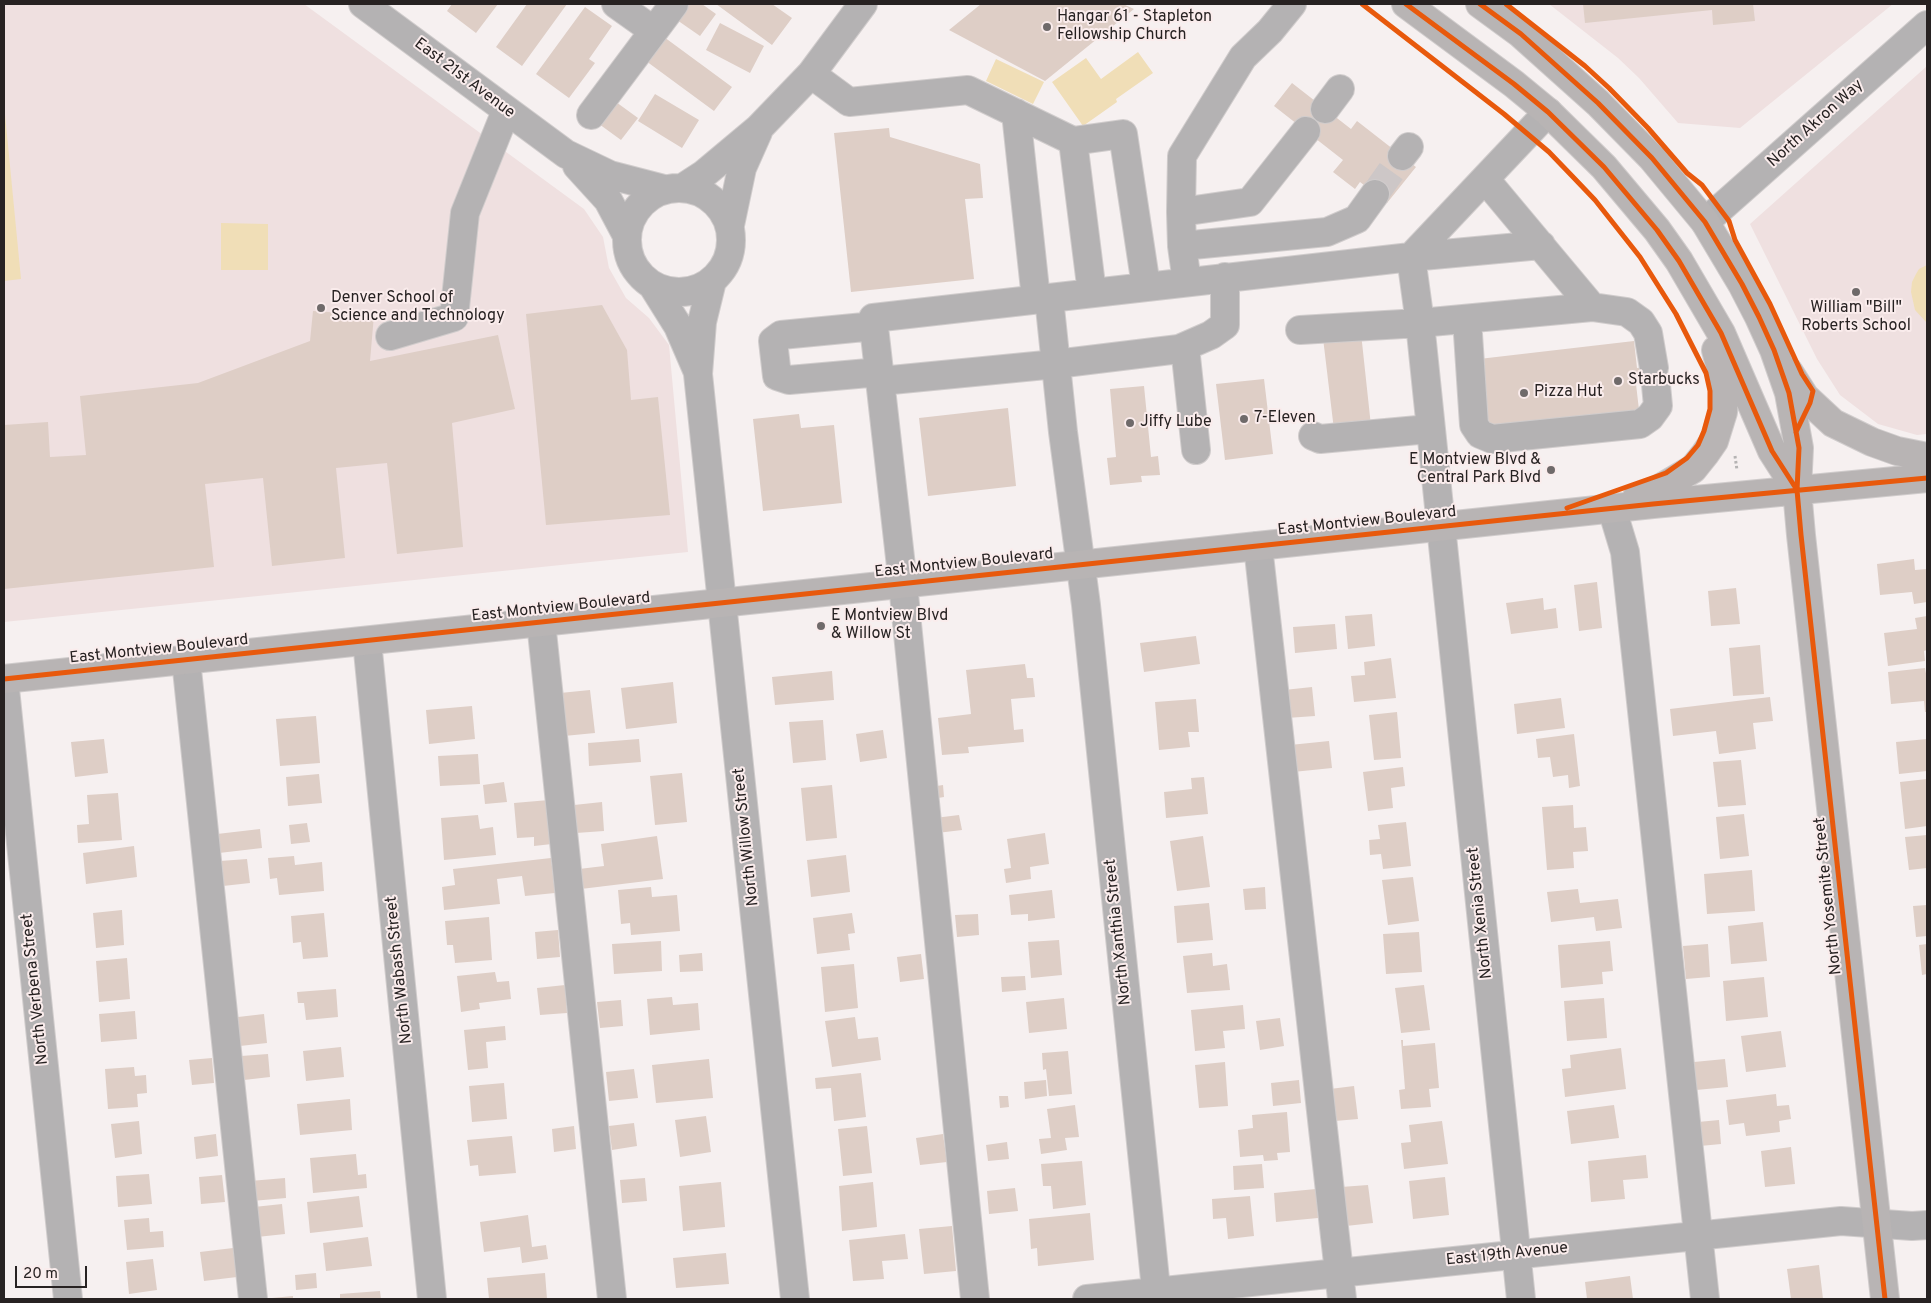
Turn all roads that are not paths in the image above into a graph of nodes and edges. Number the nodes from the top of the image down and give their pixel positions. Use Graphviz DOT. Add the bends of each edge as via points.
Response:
graph roads {
  1 [pos="363,4"];
  2 [pos="616,4"];
  3 [pos="674,4"];
  4 [pos="1292,4"];
  5 [pos="1406,4"];
  6 [pos="1480,4"];
  7 [pos="857,6"];
  8 [pos="1927,25"];
  9 [pos="654,31"];
  10 [pos="811,74"];
  11 [pos="506,111"];
  12 [pos="1548,112"];
  13 [pos="1016,113"];
  14 [pos="591,116"];
  15 [pos="760,128"];
  16 [pos="1306,132"];
  17 [pos="1073,141"];
  18 [pos="566,154"];
  19 [pos="1485,179"];
  20 [pos="674,188"];
  21 [pos="1375,194"];
  22 [pos="1181,212"];
  23 [pos="1704,222"];
  24 [pos="730,225"];
  25 [pos="626,234"];
  26 [pos="1541,245"];
  27 [pos="1182,246"];
  28 [pos="1411,257"];
  29 [pos="1225,277"];
  30 [pos="712,281"];
  31 [pos="1187,282"];
  32 [pos="653,286"];
  33 [pos="1146,286"];
  34 [pos="1092,293"];
  35 [pos="1701,296"];
  36 [pos="1042,298"];
  37 [pos="1592,307"];
  38 [pos="1467,319"];
  39 [pos="1420,323"];
  40 [pos="874,326"];
  41 [pos="1300,330"];
  42 [pos="390,336"];
  43 [pos="1185,347"];
  44 [pos="1774,350"];
  45 [pos="1056,364"];
  46 [pos="698,374"];
  47 [pos="880,376"];
  48 [pos="1430,429"];
  49 [pos="1313,436"];
  50 [pos="1196,450"];
  51 [pos="1927,457"];
  52 [pos="1927,478"];
  53 [pos="1797,490"];
  54 [pos="1612,509"];
  55 [pos="1440,527"];
  56 [pos="1258,546"];
  57 [pos="1081,564"];
  58 [pos="903,584"];
  59 [pos="723,603"];
  60 [pos="541,622"];
  61 [pos="368,641"];
  62 [pos="186,660"];
  63 [pos="4,679"];
  64 [pos="1877,1224"];
  65 [pos="1927,1225"];
  66 [pos="1698,1235"];
  67 [pos="1516,1253"];
  68 [pos="1339,1272"];
  69 [pos="1157,1295"];
  70 [pos="68,1299"];
  71 [pos="253,1299"];
  72 [pos="432,1299"];
  73 [pos="612,1299"];
  74 [pos="795,1299"];
  75 [pos="975,1299"];
  76 [pos="1087,1299"];
  77 [pos="1342,1299"];
  78 [pos="1521,1299"];
  79 [pos="1705,1299"];
  80 [pos="1885,1299"];
  1 -- 11 [label="street, East 21st Avenue"];
  2 -- 9 [label="street"];
  3 -- 9 [label="street"];
  4 -- 22 [label="street" via="1243,57 1182,156"];
  5 -- 12 [label="main road"];
  6 -- 23 [label="main road" via="1521,34 1598,103 1652,158"];
  7 -- 10 [label="street"];
  8 -- 23 [label="street, North Akron Way"];
  9 -- 14 [label="street"];
  10 -- 13 [label="street" via="849,102 968,90"];
  10 -- 15 [label="street"];
  11 -- 18 [label="street, East 21st Avenue"];
  11 -- 42 [label="street" via="466,213 454,317"];
  12 -- 19 [label="street"];
  12 -- 35 [label="main road" via="1624,188"];
  13 -- 17 [label="street"];
  13 -- 36 [label="street, North Xanthia Street"];
  15 -- 20 [label="street" via="704,174"];
  15 -- 24 [label="street" via="742,168"];
  16 -- 22 [label="street" via="1250,202"];
  17 -- 33 [label="street" via="1123,134"];
  17 -- 34 [label="street"];
  18 -- 20 [label="street, East 21st Avenue" via="610,175"];
  18 -- 25 [label="street, East 21st Avenue" via="608,200"];
  19 -- 26 [label="street"];
  19 -- 28 [label="street"];
  20 -- 24 [label="street" via="704,194 720,207"];
  20 -- 25 [label="street" via="645,199 632,215"];
  21 -- 27 [label="street" via="1357,219 1327,232"];
  22 -- 27 [label="street"];
  23 -- 44 [label="main road" via="1742,284"];
  24 -- 30 [label="street" via="732,245 725,265"];
  25 -- 32 [label="street" via="628,255 637,273"];
  26 -- 28 [label="street"];
  26 -- 37 [label="street"];
  27 -- 31 [label="street"];
  28 -- 29 [label="street"];
  28 -- 39 [label="street, North Xenia Street"];
  29 -- 31 [label="street"];
  29 -- 43 [label="street" via="1224,325 1211,336"];
  30 -- 32 [label="street" via="694,291 673,292"];
  30 -- 46 [label="street, North Willow Street" via="702,322"];
  31 -- 33 [label="street"];
  32 -- 46 [label="street, North Willow Street" via="678,326"];
  33 -- 34 [label="street"];
  34 -- 36 [label="street"];
  35 -- 53 [label="main road" via="1736,366 1772,451"];
  35 -- 54 [label="main road" via="1723,376 1723,412 1714,440 1693,469 1659,489"];
  36 -- 40 [label="street" via="873,318"];
  36 -- 45 [label="street, North Xanthia Street"];
  37 -- 38 [label="street"];
  37 -- 38 [label="street" via="1627,312 1641,322 1648,333 1658,406 1650,418 1640,424 1492,439 1480,434 1474,425"];
  38 -- 39 [label="street"];
  39 -- 41 [label="street"];
  39 -- 48 [label="street, North Xenia Street"];
  40 -- 47 [label="street"];
  40 -- 47 [label="street" via="781,335 773,341 777,376 789,380"];
  43 -- 45 [label="street"];
  43 -- 50 [label="street"];
  44 -- 51 [label="main road" via="1805,397 1833,423 1872,442"];
  44 -- 53 [label="main road, North Yosemite Street" via="1789,393 1799,448"];
  45 -- 47 [label="street"];
  45 -- 57 [label="street, North Xanthia Street"];
  46 -- 59 [label="street, North Willow Street"];
  47 -- 58 [label="street"];
  48 -- 49 [label="street" via="1320,439"];
  48 -- 55 [label="street, North Xenia Street"];
  52 -- 53 [label="main road, East Montview Boulevard"];
  53 -- 54 [label="main road, East Montview Boulevard"];
  53 -- 64 [label="main road, North Yosemite Street"];
  54 -- 55 [label="main road, East Montview Boulevard"];
  54 -- 66 [label="street" via="1625,552"];
  55 -- 56 [label="main road, East Montview Boulevard"];
  55 -- 67 [label="street, North Xenia Street"];
  56 -- 57 [label="main road, East Montview Boulevard"];
  56 -- 68 [label="street"];
  57 -- 58 [label="main road, East Montview Boulevard"];
  57 -- 69 [label="street, North Xanthia Street"];
  58 -- 59 [label="main road, East Montview Boulevard"];
  58 -- 75 [label="street"];
  59 -- 60 [label="main road, East Montview Boulevard"];
  59 -- 74 [label="street, North Willow Street"];
  60 -- 61 [label="main road, East Montview Boulevard"];
  60 -- 73 [label="street"];
  61 -- 62 [label="main road, East Montview Boulevard"];
  61 -- 72 [label="street, North Wabash Street"];
  62 -- 63 [label="main road, East Montview Boulevard"];
  62 -- 71 [label="street"];
  63 -- 70 [label="street, North Verbena Street"];
  64 -- 65 [label="street, East 19th Avenue"];
  64 -- 66 [label="street, East 19th Avenue" via="1841,1221"];
  64 -- 80 [label="main road, North Yosemite Street"];
  66 -- 67 [label="street, East 19th Avenue"];
  66 -- 79 [label="street"];
  67 -- 68 [label="street, East 19th Avenue"];
  67 -- 78 [label="street, North Xenia Street"];
  68 -- 69 [label="street, East 19th Avenue"];
  68 -- 77 [label="street"];
  69 -- 76 [label="street, East 19th Avenue"];
}
